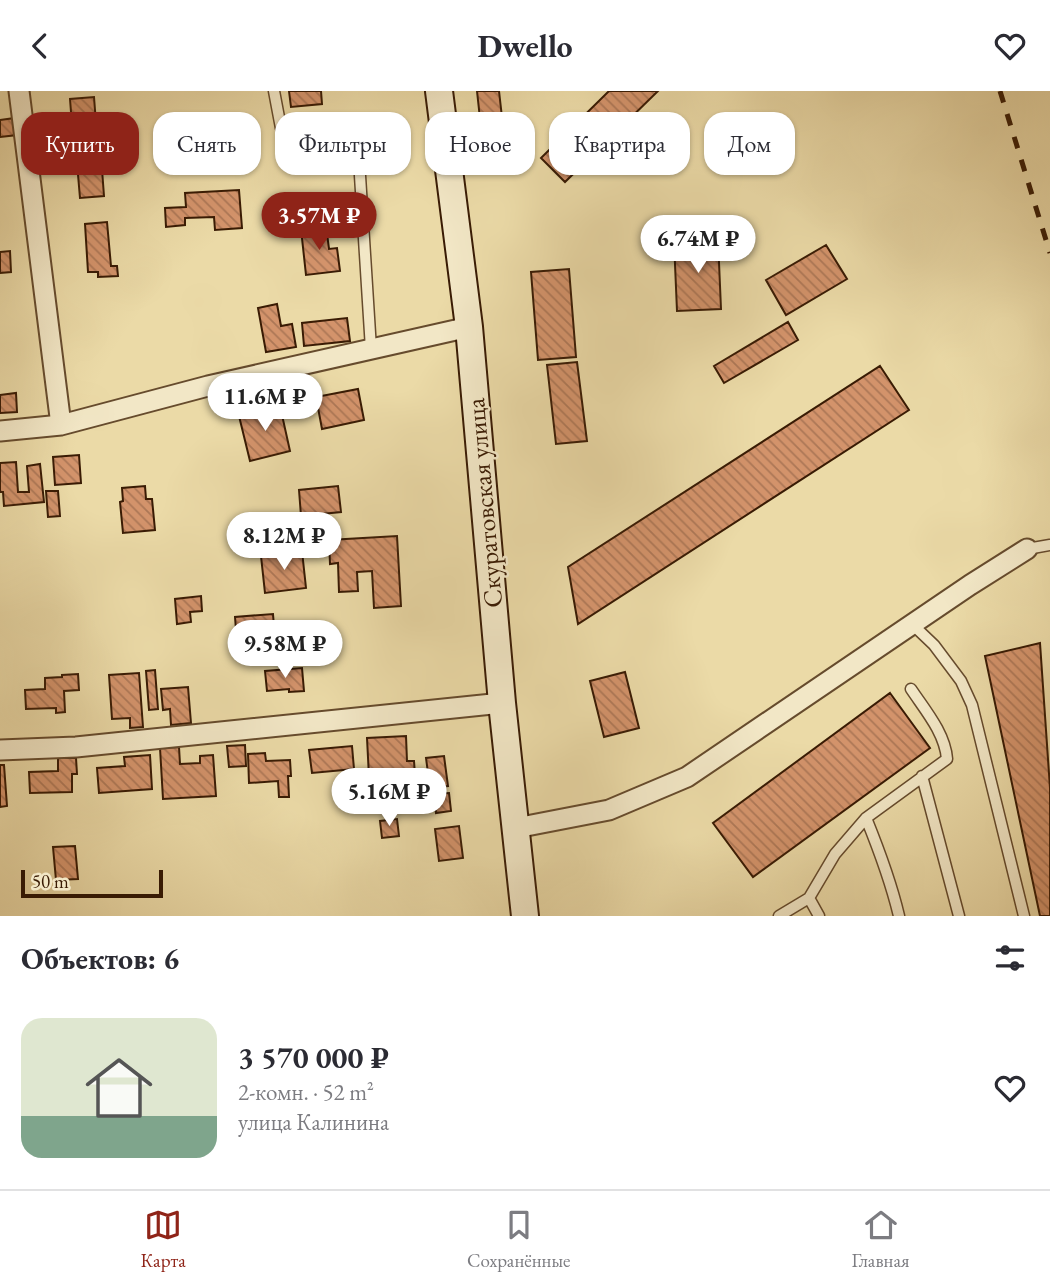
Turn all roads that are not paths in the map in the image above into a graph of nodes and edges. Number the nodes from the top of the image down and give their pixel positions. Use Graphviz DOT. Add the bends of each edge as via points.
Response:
graph roads {
  1 [pos="19,91"];
  2 [pos="274,91"];
  3 [pos="439,91"];
  4 [pos="469,327"];
  5 [pos="371,349"];
  6 [pos="61,425"];
  7 [pos="0,431"];
  8 [pos="1050,545"];
  9 [pos="1027,549"];
  10 [pos="912,624"];
  11 [pos="911,689"];
  12 [pos="502,703"];
  13 [pos="0,750"];
  14 [pos="922,776"];
  15 [pos="866,818"];
  16 [pos="516,828"];
  17 [pos="808,898"];
  18 [pos="525,916"];
  19 [pos="779,916"];
  20 [pos="819,916"];
  21 [pos="899,916"];
  22 [pos="959,916"];
  23 [pos="1024,916"];
  1 -- 6 [label="street"];
  2 -- 5 [label="lane" via="281,128 293,137 348,136 359,160"];
  3 -- 4 [label="street, Скуратовская улица"];
  4 -- 5 [label="street"];
  4 -- 12 [label="street, Скуратовская улица"];
  5 -- 6 [label="street"];
  6 -- 7 [label="street"];
  8 -- 9 [label="lane"];
  9 -- 10 [label="street"];
  10 -- 16 [label="street" via="687,776 609,810"];
  10 -- 23 [label="lane" via="961,681 971,705"];
  11 -- 14 [label="lane" via="946,751 947,759"];
  12 -- 13 [label="street" via="76,747"];
  12 -- 16 [label="street, Скуратовская улица"];
  14 -- 15 [label="lane"];
  14 -- 22 [label="lane"];
  15 -- 17 [label="lane" via="835,854"];
  15 -- 21 [label="lane"];
  16 -- 18 [label="street, Скуратовская улица"];
  17 -- 19 [label="lane"];
  17 -- 20 [label="lane"];
}
